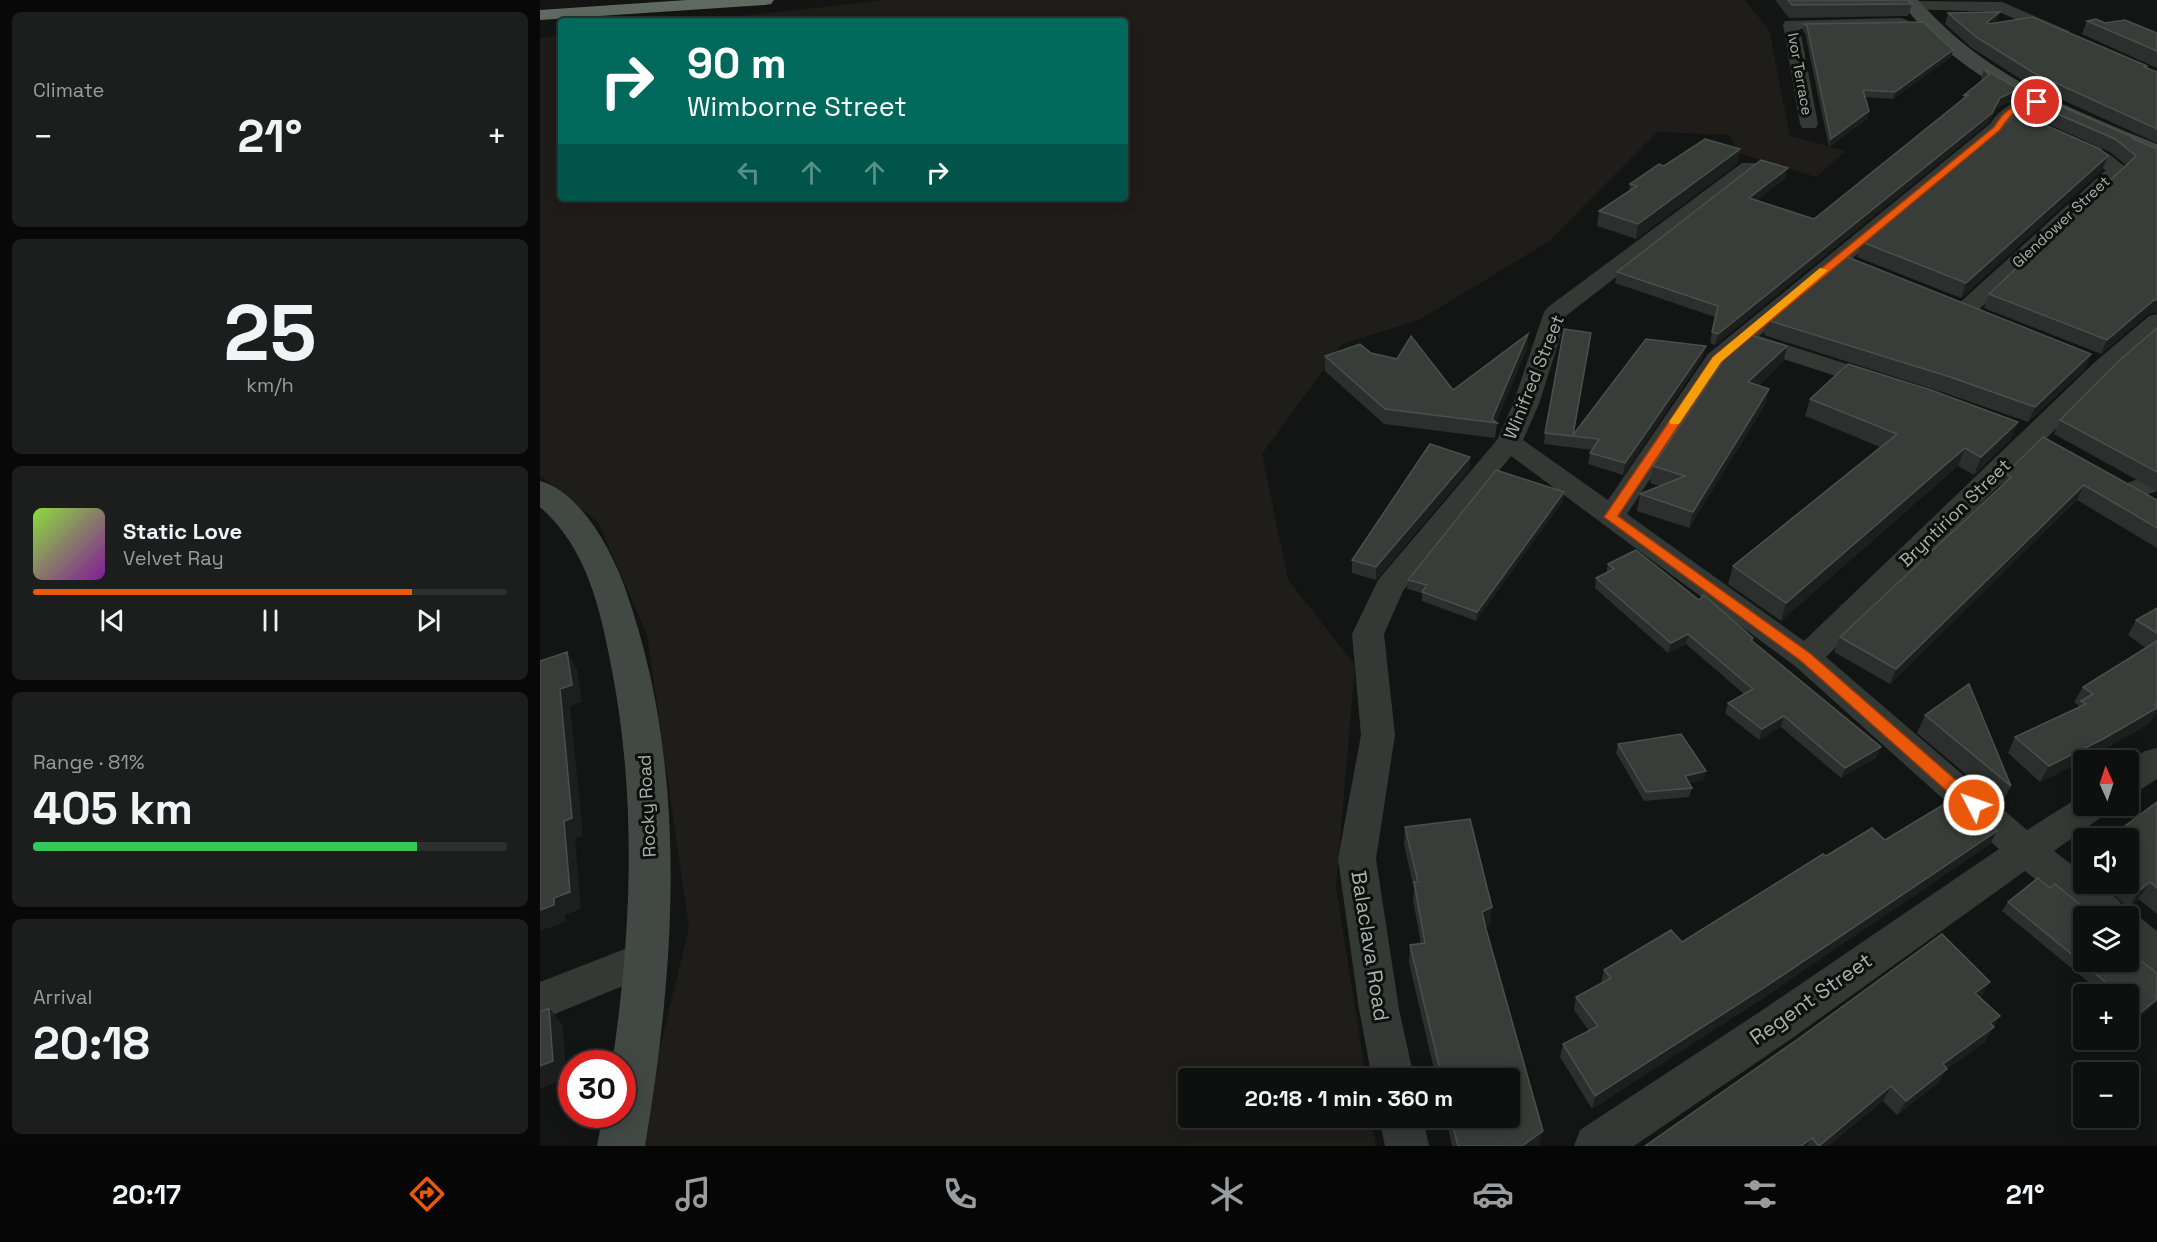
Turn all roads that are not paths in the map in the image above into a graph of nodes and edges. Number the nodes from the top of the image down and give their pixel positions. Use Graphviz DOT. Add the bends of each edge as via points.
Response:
graph roads {
  1 [pos="602,0"];
  2 [pos="765,0"];
  3 [pos="540,3"];
  4 [pos="1911,3"];
  5 [pos="540,15"];
  6 [pos="1928,23"];
  7 [pos="2077,40"];
  8 [pos="2037,102"];
  9 [pos="2006,114"];
  10 [pos="2027,123"];
  11 [pos="1809,124"];
  12 [pos="2049,133"];
  13 [pos="2157,152"];
  14 [pos="1749,167"];
  15 [pos="1964,311"];
  16 [pos="2157,321"];
  17 [pos="1743,339"];
  18 [pos="1901,389"];
  19 [pos="1509,442"];
  20 [pos="2134,484"];
  21 [pos="540,491"];
  22 [pos="2157,506"];
  23 [pos="1611,517"];
  24 [pos="1368,634"];
  25 [pos="1806,658"];
  26 [pos="2157,761"];
  27 [pos="2139,773"];
  28 [pos="2075,816"];
  29 [pos="2024,849"];
  30 [pos="2097,906"];
  31 [pos="2139,940"];
  32 [pos="2157,954"];
  33 [pos="648,958"];
  34 [pos="540,1001"];
  35 [pos="1391,1068"];
  36 [pos="1403,1128"];
  37 [pos="621,1146"];
  38 [pos="1407,1146"];
  39 [pos="1596,1146"];
  1 -- 3 [label="highway"];
  2 -- 5 [label="highway"];
  4 -- 6 [label="street"];
  4 -- 7 [label="street" via="2002,7"];
  6 -- 8 [label="street" via="1982,69"];
  6 -- 11 [label="street, Ivor Terrace" via="1791,24"];
  8 -- 9 [label="street"];
  8 -- 13 [label="street"];
  9 -- 10 [label="street"];
  9 -- 17 [label="street" via="1997,128 1847,263"];
  12 -- 15 [label="street, Glendower Street" via="2118,169"];
  14 -- 19 [label="street, Winifred Street" via="1556,312 1526,404"];
  16 -- 25 [label="street, Bryntirion Street" via="2093,363 2033,437"];
  17 -- 18 [label="street"];
  17 -- 23 [label="street" via="1717,359"];
  19 -- 23 [label="street"];
  19 -- 24 [label="street, Winifred Street" via="1389,587"];
  20 -- 22 [label="street"];
  21 -- 33 [label="street, Rocky Road" via="559,506 589,543 608,588 635,686 650,822"];
  23 -- 25 [label="street"];
  24 -- 35 [label="street, Balaclava Road" via="1378,735 1357,859"];
  25 -- 29 [label="street"];
  26 -- 27 [label="street"];
  28 -- 29 [label="street, Regent Street"];
  29 -- 30 [label="street"];
  29 -- 39 [label="street, Regent Street" via="1776,1025"];
  31 -- 32 [label="street"];
  33 -- 34 [label="street"];
  33 -- 37 [label="street, Rocky Road"];
  36 -- 38 [label="street"];
}
